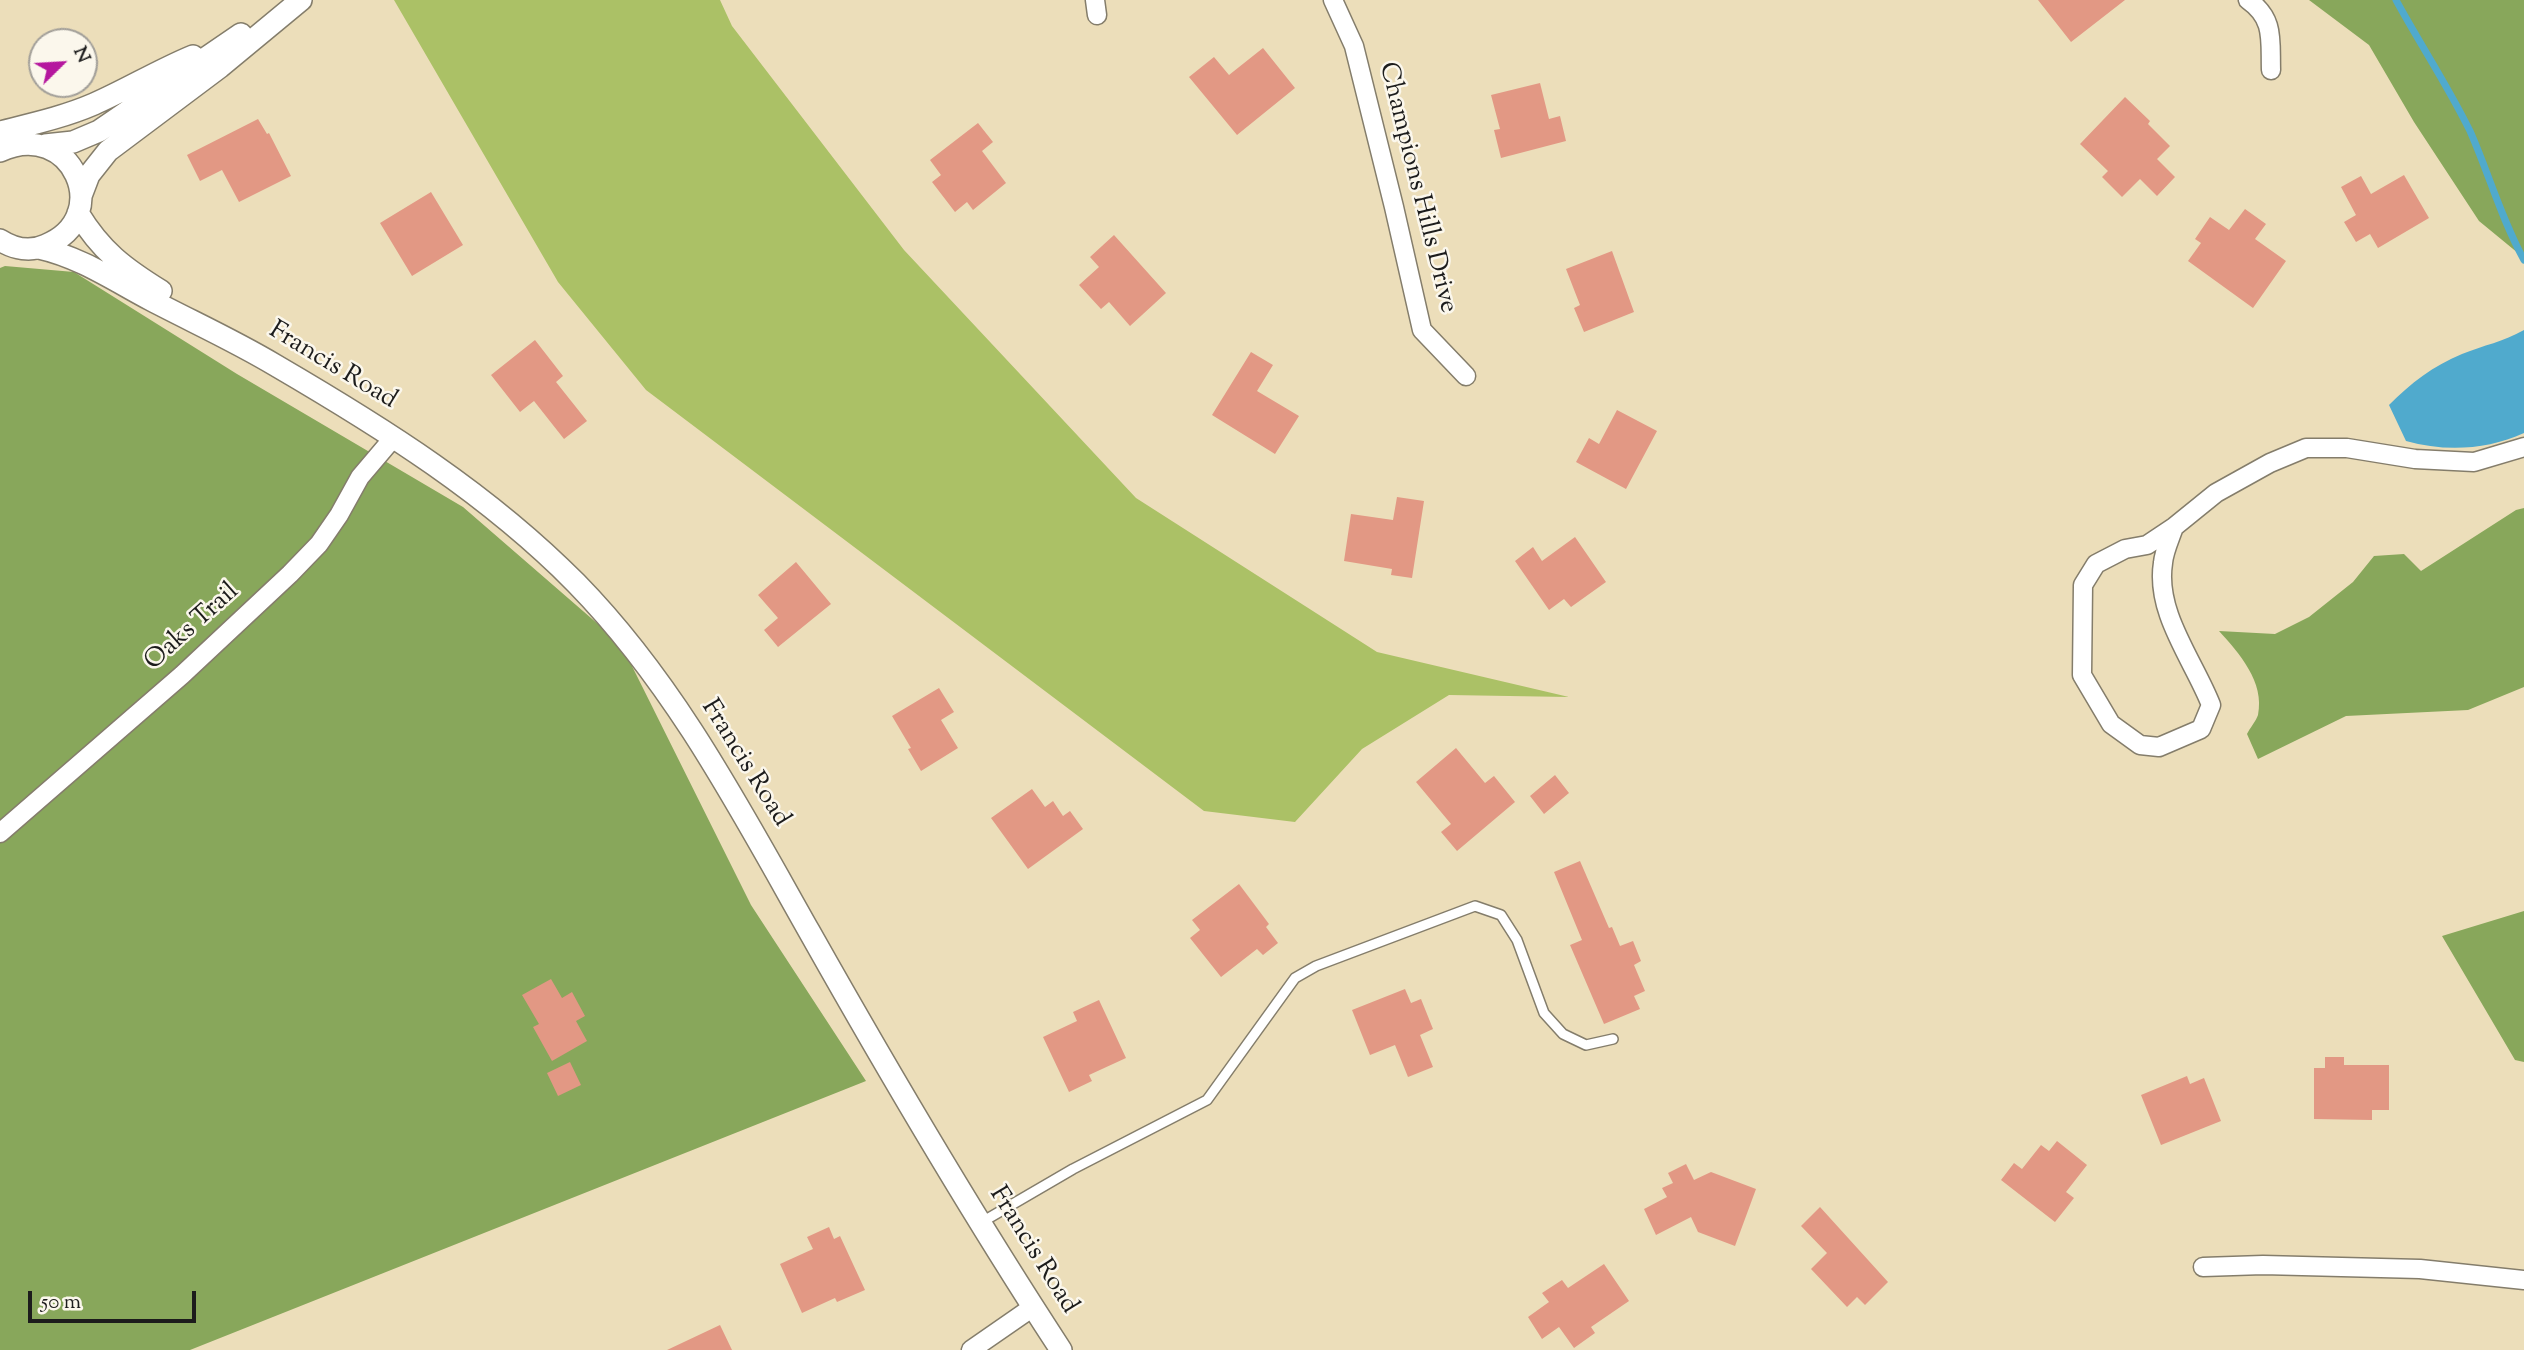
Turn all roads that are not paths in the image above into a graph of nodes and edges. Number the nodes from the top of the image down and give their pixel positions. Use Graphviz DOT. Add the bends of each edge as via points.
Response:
graph roads {
  1 [pos="301,0"];
  2 [pos="1333,0"];
  3 [pos="2248,0"];
  4 [pos="282,14"];
  5 [pos="242,33"];
  6 [pos="2271,70"];
  7 [pos="3,142"];
  8 [pos="44,145"];
  9 [pos="80,205"];
  10 [pos="5,246"];
  11 [pos="39,248"];
  12 [pos="232,339"];
  13 [pos="1466,376"];
  14 [pos="394,437"];
  15 [pos="2524,447"];
  16 [pos="2174,527"];
  17 [pos="0,833"];
  18 [pos="1614,1039"];
  19 [pos="980,1223"];
  20 [pos="2203,1267"];
  21 [pos="2524,1280"];
  22 [pos="1033,1307"];
  23 [pos="971,1350"];
  24 [pos="1062,1350"];
  1 -- 4 [label="street"];
  2 -- 13 [label="street, Champions Hills Drive" via="1354,46 1422,330"];
  3 -- 6 [label="street" via="2270,24"];
  4 -- 5 [label="street"];
  4 -- 9 [label="street" via="220,67 107,151 89,175"];
  5 -- 7 [label="street" via="95,104 47,120"];
  5 -- 8 [label="street" via="99,131 62,145"];
  7 -- 8 [label="street"];
  8 -- 9 [label="street, Francis Road" via="71,165 79,180"];
  9 -- 11 [label="street" via="70,229"];
  9 -- 12 [label="street, Francis Road" via="94,237 118,263"];
  10 -- 11 [label="street"];
  11 -- 12 [label="street, Francis Road" via="82,262"];
  12 -- 14 [label="street, Francis Road"];
  14 -- 17 [label="street, Oaks Trail" via="360,478 319,544 290,574"];
  14 -- 19 [label="street, Francis Road" via="521,531 578,585 653,675 720,774"];
  15 -- 16 [label="street" via="2474,463 2347,448 2306,448 2216,493"];
  16 -- 16 [label="street" via="2147,545 2096,564 2083,584 2081,675 2112,724 2140,745 2160,747 2201,729 2211,705 2170,619 2162,581"];
  18 -- 19 [label="lane" via="1586,1045 1563,1034 1544,1013 1517,940 1501,915 1475,906 1295,978 1208,1100"];
  19 -- 22 [label="street, Francis Road"];
  20 -- 21 [label="street" via="2420,1269"];
  22 -- 23 [label="street"];
  22 -- 24 [label="street, Francis Road"];
}
